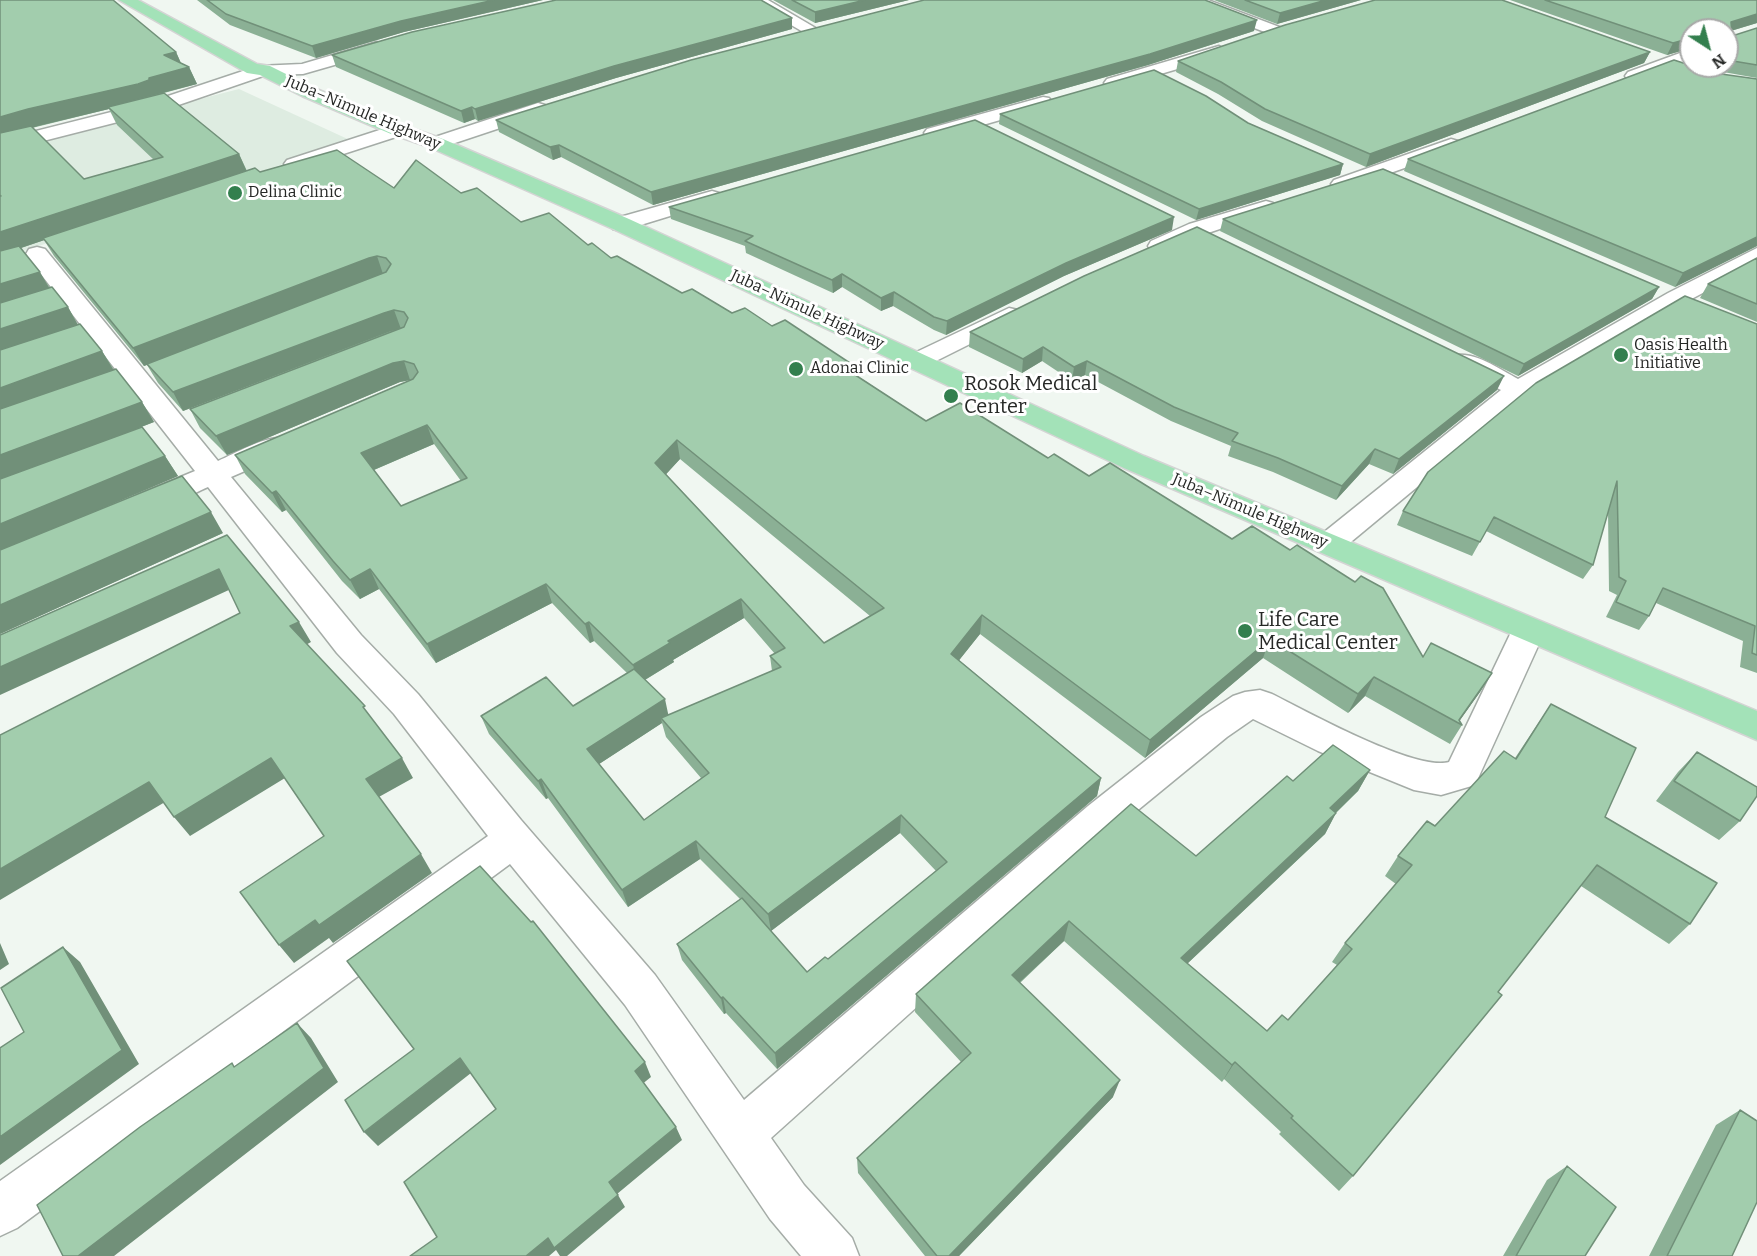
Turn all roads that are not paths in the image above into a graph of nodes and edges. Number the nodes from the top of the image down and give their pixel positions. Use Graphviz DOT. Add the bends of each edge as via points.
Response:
graph roads {
  1 [pos="127,0"];
  2 [pos="756,0"];
  3 [pos="1194,0"];
  4 [pos="831,25"];
  5 [pos="1297,25"];
  6 [pos="811,30"];
  7 [pos="1276,32"];
  8 [pos="792,36"];
  9 [pos="1254,39"];
  10 [pos="390,43"];
  11 [pos="1233,46"];
  12 [pos="1645,56"];
  13 [pos="1679,63"];
  14 [pos="1666,64"];
  15 [pos="264,69"];
  16 [pos="1155,71"];
  17 [pos="1174,81"];
  18 [pos="1612,84"];
  19 [pos="1090,89"];
  20 [pos="1056,99"];
  21 [pos="551,105"];
  22 [pos="975,122"];
  23 [pos="398,130"];
  24 [pos="996,132"];
  25 [pos="918,138"];
  26 [pos="1470,138"];
  27 [pos="436,142"];
  28 [pos="0,146"];
  29 [pos="1344,167"];
  30 [pos="278,170"];
  31 [pos="1372,173"];
  32 [pos="1413,185"];
  33 [pos="1320,190"];
  34 [pos="730,192"];
  35 [pos="1286,201"];
  36 [pos="621,224"];
  37 [pos="1186,224"];
  38 [pos="1228,245"];
  39 [pos="1145,252"];
  40 [pos="38,254"];
  41 [pos="1757,255"];
  42 [pos="1031,304"];
  43 [pos="1436,348"];
  44 [pos="917,361"];
  45 [pos="1519,389"];
  46 [pos="300,437"];
  47 [pos="212,474"];
  48 [pos="127,511"];
  49 [pos="1329,544"];
  50 [pos="1527,633"];
  51 [pos="1757,726"];
  52 [pos="513,840"];
  53 [pos="740,1135"];
  54 [pos="0,1211"];
  55 [pos="834,1256"];
  1 -- 15 [label="main road, Juba–Nimule Highway" via="253,69"];
  2 -- 6 [label="street"];
  3 -- 7 [label="street"];
  4 -- 6 [label="street"];
  5 -- 7 [label="street"];
  6 -- 8 [label="street"];
  7 -- 9 [label="street"];
  10 -- 15 [label="street" via="303,69"];
  11 -- 16 [label="street"];
  12 -- 14 [label="street"];
  13 -- 14 [label="street"];
  14 -- 18 [label="street"];
  15 -- 23 [label="main road, Juba–Nimule Highway"];
  15 -- 28 [label="street" via="154,107"];
  16 -- 17 [label="street"];
  16 -- 19 [label="street"];
  20 -- 22 [label="street"];
  21 -- 27 [label="street"];
  22 -- 24 [label="street"];
  22 -- 25 [label="street"];
  23 -- 27 [label="main road, Juba–Nimule Highway"];
  23 -- 30 [label="street"];
  26 -- 31 [label="street"];
  27 -- 36 [label="main road, Juba–Nimule Highway"];
  29 -- 31 [label="street"];
  31 -- 32 [label="street"];
  31 -- 33 [label="street"];
  34 -- 36 [label="street"];
  35 -- 37 [label="street"];
  36 -- 44 [label="main road, Juba–Nimule Highway"];
  37 -- 38 [label="street"];
  37 -- 39 [label="street"];
  40 -- 47 [label="street" via="60,299 87,335 135,378"];
  41 -- 45 [label="street"];
  42 -- 44 [label="street"];
  43 -- 45 [label="street"];
  44 -- 49 [label="main road, Juba–Nimule Highway" via="1134,462"];
  45 -- 49 [label="street"];
  46 -- 47 [label="street"];
  47 -- 48 [label="street"];
  47 -- 52 [label="street" via="248,536 406,704"];
  49 -- 51 [label="main road, Juba–Nimule Highway"];
  50 -- 53 [label="street" via="1462,774 1441,780 1414,775 1331,741 1260,704 1245,706 1102,817"];
  52 -- 53 [label="street" via="640,990"];
  52 -- 54 [label="street"];
  53 -- 55 [label="street" via="787,1202"];
}
